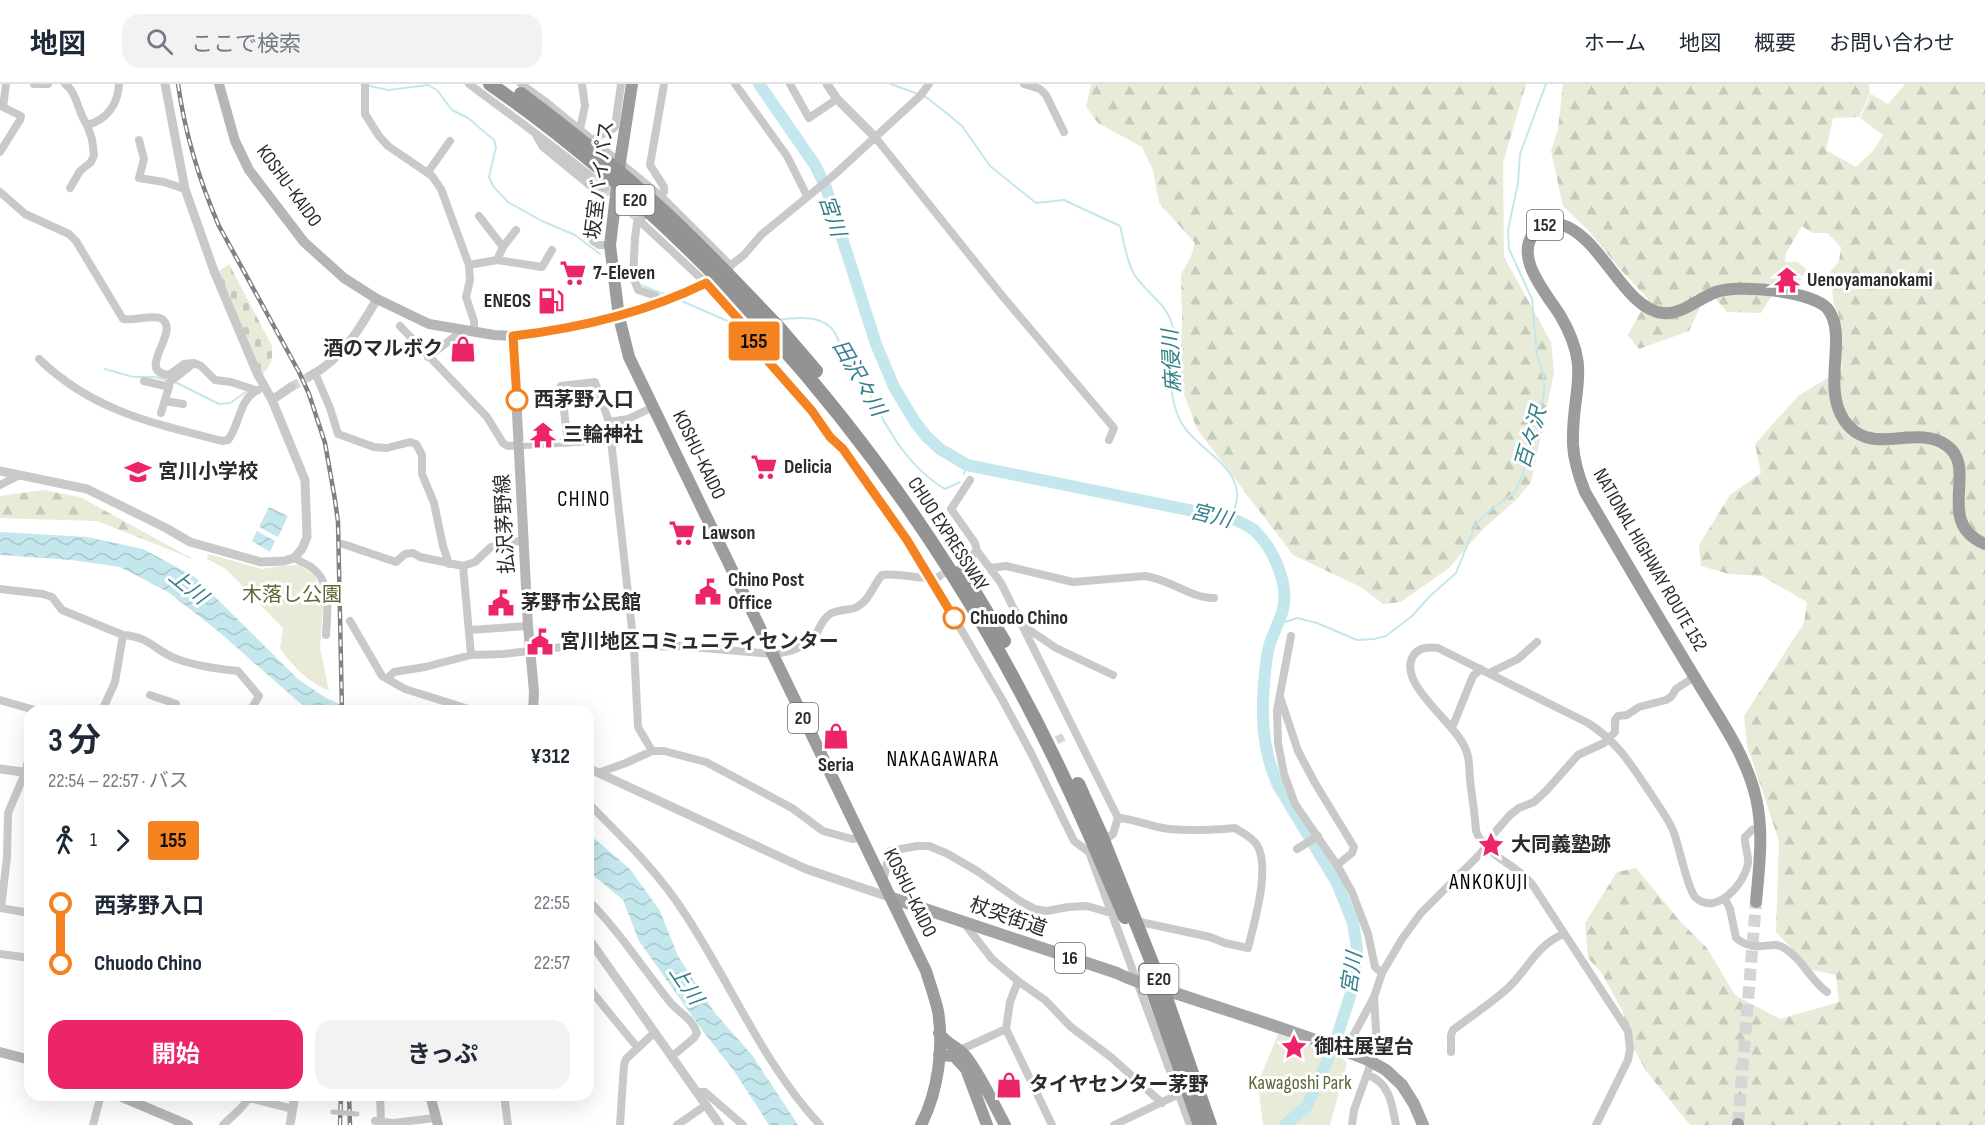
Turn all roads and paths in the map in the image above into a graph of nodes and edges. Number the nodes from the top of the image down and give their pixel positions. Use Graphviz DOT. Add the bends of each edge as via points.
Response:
graph roads {
  1 [pos="6,84"];
  2 [pos="34,84"];
  3 [pos="48,84"];
  4 [pos="65,84"];
  5 [pos="119,84"];
  6 [pos="165,84"];
  7 [pos="219,84"];
  8 [pos="365,84"];
  9 [pos="469,84"];
  10 [pos="490,84"];
  11 [pos="507,84"];
  12 [pos="521,84"];
  13 [pos="582,84"];
  14 [pos="621,84"];
  15 [pos="632,84"];
  16 [pos="664,84"];
  17 [pos="735,84"];
  18 [pos="790,84"];
  19 [pos="827,84"];
  20 [pos="929,84"];
  21 [pos="1024,84"];
  22 [pos="540,98"];
  23 [pos="837,99"];
  24 [pos="522,124"];
  25 [pos="87,125"];
  26 [pos="580,129"];
  27 [pos="1064,132"];
  28 [pos="535,134"];
  29 [pos="875,137"];
  30 [pos="140,140"];
  31 [pos="594,140"];
  32 [pos="450,141"];
  33 [pos="0,152"];
  34 [pos="620,162"];
  35 [pos="428,172"];
  36 [pos="70,188"];
  37 [pos="605,188"];
  38 [pos="185,189"];
  39 [pos="0,192"];
  40 [pos="808,195"];
  41 [pos="661,196"];
  42 [pos="479,216"];
  43 [pos="643,224"];
  44 [pos="516,230"];
  45 [pos="610,245"];
  46 [pos="503,247"];
  47 [pos="552,250"];
  48 [pos="497,260"];
  49 [pos="469,265"];
  50 [pos="731,266"];
  51 [pos="706,283"];
  52 [pos="377,299"];
  53 [pos="661,303"];
  54 [pos="619,317"];
  55 [pos="400,326"];
  56 [pos="774,330"];
  57 [pos="462,331"];
  58 [pos="474,332"];
  59 [pos="513,336"];
  60 [pos="428,357"];
  61 [pos="39,359"];
  62 [pos="194,363"];
  63 [pos="312,375"];
  64 [pos="144,381"];
  65 [pos="169,387"];
  66 [pos="291,387"];
  67 [pos="265,388"];
  68 [pos="255,390"];
  69 [pos="272,400"];
  70 [pos="165,401"];
  71 [pos="183,404"];
  72 [pos="653,407"];
  73 [pos="161,413"];
  74 [pos="609,422"];
  75 [pos="610,440"];
  76 [pos="1109,440"];
  77 [pos="568,443"];
  78 [pos="520,446"];
  79 [pos="0,471"];
  80 [pos="18,476"];
  81 [pos="970,480"];
  82 [pos="0,485"];
  83 [pos="524,540"];
  84 [pos="343,544"];
  85 [pos="1985,544"];
  86 [pos="977,551"];
  87 [pos="294,558"];
  88 [pos="968,558"];
  89 [pos="449,564"];
  90 [pos="463,566"];
  91 [pos="990,568"];
  92 [pos="934,578"];
  93 [pos="0,589"];
  94 [pos="1214,598"];
  95 [pos="350,621"];
  96 [pos="528,626"];
  97 [pos="1024,626"];
  98 [pos="469,630"];
  99 [pos="123,635"];
  100 [pos="326,635"];
  101 [pos="1292,636"];
  102 [pos="1537,642"];
  103 [pos="634,647"];
  104 [pos="531,651"];
  105 [pos="772,654"];
  106 [pos="471,655"];
  107 [pos="1485,671"];
  108 [pos="1113,675"];
  109 [pos="1694,677"];
  110 [pos="387,679"];
  111 [pos="150,695"];
  112 [pos="1280,696"];
  113 [pos="0,700"];
  114 [pos="105,705"];
  115 [pos="176,705"];
  116 [pos="254,705"];
  117 [pos="456,705"];
  118 [pos="533,705"];
  119 [pos="24,707"];
  120 [pos="1452,728"];
  121 [pos="1075,732"];
  122 [pos="1065,736"];
  123 [pos="1609,738"];
  124 [pos="1042,748"];
  125 [pos="652,751"];
  126 [pos="1031,753"];
  127 [pos="0,769"];
  128 [pos="594,771"];
  129 [pos="24,773"];
  130 [pos="598,773"];
  131 [pos="24,779"];
  132 [pos="594,809"];
  133 [pos="1118,818"];
  134 [pos="1760,828"];
  135 [pos="1317,837"];
  136 [pos="861,838"];
  137 [pos="1094,842"];
  138 [pos="1486,848"];
  139 [pos="1298,849"];
  140 [pos="1337,865"];
  141 [pos="882,881"];
  142 [pos="892,898"];
  143 [pos="1725,899"];
  144 [pos="1756,902"];
  145 [pos="594,906"];
  146 [pos="1,908"];
  147 [pos="24,912"];
  148 [pos="1113,914"];
  149 [pos="964,922"];
  150 [pos="1564,934"];
  151 [pos="594,946"];
  152 [pos="0,954"];
  153 [pos="24,957"];
  154 [pos="1382,973"];
  155 [pos="1018,981"];
  156 [pos="1137,983"];
  157 [pos="1827,992"];
  158 [pos="594,994"];
  159 [pos="1374,997"];
  160 [pos="1006,1029"];
  161 [pos="655,1032"];
  162 [pos="939,1033"];
  163 [pos="637,1047"];
  164 [pos="960,1050"];
  165 [pos="1344,1050"];
  166 [pos="0,1052"];
  167 [pos="1451,1052"];
  168 [pos="676,1053"];
  169 [pos="939,1055"];
  170 [pos="24,1058"];
  171 [pos="1368,1075"];
  172 [pos="697,1092"];
  173 [pos="1179,1094"];
  174 [pos="99,1101"];
  175 [pos="131,1101"];
  176 [pos="246,1101"];
  177 [pos="264,1101"];
  178 [pos="294,1101"];
  179 [pos="380,1101"];
  180 [pos="431,1101"];
  181 [pos="505,1101"];
  182 [pos="1162,1103"];
  183 [pos="706,1105"];
  184 [pos="293,1109"];
  185 [pos="333,1112"];
  186 [pos="357,1114"];
  187 [pos="436,1122"];
  188 [pos="393,1124"];
  189 [pos="93,1125"];
  190 [pos="188,1125"];
  191 [pos="223,1125"];
  192 [pos="290,1125"];
  193 [pos="508,1125"];
  194 [pos="620,1125"];
  195 [pos="677,1125"];
  196 [pos="720,1125"];
  197 [pos="743,1125"];
  198 [pos="820,1125"];
  199 [pos="921,1125"];
  200 [pos="987,1125"];
  201 [pos="1005,1125"];
  202 [pos="1052,1125"];
  203 [pos="1114,1125"];
  204 [pos="1190,1125"];
  205 [pos="1200,1125"];
  206 [pos="1210,1125"];
  207 [pos="1352,1125"];
  208 [pos="1396,1125"];
  209 [pos="1423,1125"];
  210 [pos="1596,1125"];
  1 -- 33 [label="street" via="3,106 21,116"];
  2 -- 3 [label="street"];
  4 -- 25 [label="street" via="72,90"];
  5 -- 25 [label="street" via="116,104"];
  6 -- 38 [label="street"];
  7 -- 52 [label="main road, KOSHU-KAIDO" via="235,141 249,170 304,242 344,278"];
  8 -- 35 [label="street" via="365,114 375,131 388,146"];
  9 -- 24 [label="street"];
  10 -- 56 [label="highway, CHUO EXPRESSWAY / E20, bridge" via="606,173"];
  11 -- 56 [label="highway, CHUO EXPRESSWAY / E20, bridge" via="643,192 704,251"];
  12 -- 22 [label="street"];
  13 -- 26 [label="street" via="585,106"];
  14 -- 31 [label="street" via="615,127"];
  15 -- 34 [label="highway, 坂室バイパス / 20"];
  16 -- 41 [label="street" via="650,165 664,187"];
  17 -- 40 [label="street" via="787,156"];
  18 -- 23 [label="street" via="808,118"];
  19 -- 23 [label="street"];
  20 -- 29 [label="street"];
  21 -- 27 [label="street" via="1046,95"];
  22 -- 24 [label="street"];
  22 -- 26 [label="street"];
  23 -- 29 [label="street"];
  24 -- 28 [label="street"];
  25 -- 36 [label="street" via="94,155"];
  26 -- 31 [label="street"];
  28 -- 37 [label="street" via="549,141"];
  28 -- 45 [label="street" via="543,147 599,193 593,241"];
  29 -- 40 [label="street"];
  29 -- 76 [label="street" via="1114,428"];
  30 -- 38 [label="street" via="144,159 140,178"];
  31 -- 34 [label="street"];
  32 -- 35 [label="street"];
  34 -- 41 [label="street"];
  34 -- 45 [label="highway, 坂室バイパス / 20"];
  35 -- 49 [label="street" via="441,189"];
  38 -- 67 [label="street" via="229,309"];
  39 -- 62 [label="street" via="24,214 76,241 123,319 156,317 166,324 167,332 155,364 160,373 169,375 184,364"];
  40 -- 50 [label="street"];
  41 -- 50 [label="street"];
  41 -- 53 [label="street" via="637,223 633,259 638,291 656,296"];
  42 -- 46 [label="street"];
  43 -- 51 [label="street"];
  44 -- 46 [label="street"];
  45 -- 54 [label="highway, 坂室バイパス / 20"];
  46 -- 48 [label="street"];
  47 -- 48 [label="street" via="542,267"];
  48 -- 49 [label="street"];
  49 -- 58 [label="street" via="466,297"];
  50 -- 51 [label="street"];
  51 -- 53 [label="street"];
  51 -- 92 [label="street" via="843,449"];
  52 -- 57 [label="main road, KOSHU-KAIDO" via="429,324"];
  52 -- 63 [label="street" via="349,345"];
  53 -- 54 [label="street"];
  54 -- 59 [label="main road, KOSHU-KAIDO"];
  54 -- 72 [label="highway, KOSHU-KAIDO / 20" via="629,357"];
  55 -- 60 [label="street"];
  56 -- 137 [label="highway, CHUO EXPRESSWAY / E20" via="819,374 889,463 967,579 1068,762"];
  57 -- 58 [label="main road, KOSHU-KAIDO"];
  57 -- 60 [label="street"];
  58 -- 59 [label="main road, KOSHU-KAIDO"];
  59 -- 78 [label="main road, 払沢茅野線"];
  60 -- 78 [label="street" via="487,417 503,443"];
  61 -- 68 [label="street" via="69,386 127,415 222,441 233,435 244,404"];
  62 -- 65 [label="street"];
  62 -- 68 [label="street" via="215,380"];
  63 -- 89 [label="street" via="330,408 338,434 374,447 387,448 410,441 416,444"];
  64 -- 65 [label="street"];
  65 -- 70 [label="street"];
  66 -- 69 [label="street"];
  67 -- 68 [label="street"];
  67 -- 69 [label="street"];
  69 -- 87 [label="street" via="305,480 307,537"];
  70 -- 71 [label="street"];
  70 -- 73 [label="street"];
  72 -- 74 [label="street" via="628,419"];
  72 -- 105 [label="highway, KOSHU-KAIDO / 20"];
  74 -- 75 [label="street"];
  74 -- 77 [label="street" via="595,382 561,386"];
  75 -- 77 [label="street"];
  75 -- 103 [label="street"];
  77 -- 78 [label="street"];
  78 -- 83 [label="main road, 払沢茅野線"];
  79 -- 80 [label="street"];
  80 -- 82 [label="street"];
  80 -- 87 [label="street" via="87,489 204,548 261,562"];
  81 -- 86 [label="street" via="951,509"];
  83 -- 90 [label="street" via="491,547 475,562"];
  83 -- 96 [label="main road, 払沢茅野線"];
  84 -- 89 [label="street" via="396,562 405,554 414,553"];
  85 -- 109 [label="highway, NATIONAL HIGHWAY ROUTE 152 / 152" via="1971,537 1962,521 1959,464 1946,444 1916,436 1872,439 1845,422 1834,394 1834,323 1820,302 1790,293 1728,288 1676,311 1653,311 1636,298 1580,235 1561,224 1545,225 1532,236 1528,256 1578,357 1573,435 1576,469 1591,502"];
  86 -- 88 [label="street"];
  86 -- 91 [label="street"];
  87 -- 100 [label="street" via="316,571 325,586"];
  89 -- 90 [label="street"];
  90 -- 98 [label="street"];
  91 -- 94 [label="street" via="1006,566 1073,582 1155,577 1197,596"];
  91 -- 97 [label="street"];
  92 -- 105 [label="street" via="882,575 872,593 857,607 830,613 813,638 786,653"];
  92 -- 126 [label="street"];
  93 -- 99 [label="street" via="52,597 62,610"];
  95 -- 110 [label="street" via="377,671"];
  96 -- 98 [label="street"];
  96 -- 104 [label="main road, 払沢茅野線"];
  97 -- 108 [label="street" via="1056,648"];
  97 -- 121 [label="street"];
  98 -- 106 [label="street"];
  99 -- 114 [label="street" via="115,682"];
  99 -- 116 [label="street" via="152,642 175,659 238,671 259,696"];
  101 -- 112 [label="street"];
  102 -- 107 [label="street" via="1518,658"];
  103 -- 104 [label="street" via="588,644"];
  103 -- 105 [label="street" via="679,646"];
  103 -- 125 [label="street" via="638,727"];
  104 -- 106 [label="street"];
  104 -- 118 [label="main road, 払沢茅野線"];
  105 -- 136 [label="highway, KOSHU-KAIDO / 20"];
  106 -- 110 [label="street" via="394,672"];
  107 -- 120 [label="street" via="1473,676"];
  107 -- 120 [label="street" via="1438,648 1419,650 1412,659 1410,671 1414,681"];
  107 -- 123 [label="street" via="1588,723"];
  109 -- 123 [label="street" via="1666,700 1618,716 1615,732"];
  109 -- 134 [label="highway, NATIONAL HIGHWAY ROUTE 152 / 152" via="1742,759 1756,799"];
  110 -- 117 [label="street" via="405,689"];
  111 -- 115 [label="street"];
  112 -- 135 [label="street" via="1278,743 1284,774 1295,804"];
  112 -- 140 [label="street" via="1298,751 1354,847"];
  113 -- 119 [label="street"];
  120 -- 138 [label="street" via="1467,753 1476,831"];
  121 -- 122 [label="street"];
  121 -- 133 [label="street"];
  123 -- 138 [label="street" via="1578,754 1534,802 1515,811 1489,839"];
  123 -- 143 [label="street" via="1626,756 1669,822 1695,898 1710,902"];
  124 -- 126 [label="street"];
  125 -- 130 [label="street"];
  125 -- 136 [label="street" via="706,762 792,808 823,831"];
  126 -- 137 [label="street" via="1074,841"];
  127 -- 129 [label="street"];
  128 -- 130 [label="street"];
  130 -- 142 [label="street" via="806,868"];
  131 -- 146 [label="street" via="8,813"];
  132 -- 198 [label="street" via="663,883 687,916 766,1052"];
  133 -- 137 [label="street" via="1113,834"];
  133 -- 148 [label="street" via="1171,829 1235,828 1257,844 1262,859 1261,889 1248,948"];
  134 -- 143 [label="street" via="1745,837 1746,871"];
  134 -- 144 [label="highway, NATIONAL HIGHWAY ROUTE 152 / 152"];
  135 -- 139 [label="street"];
  135 -- 140 [label="street"];
  136 -- 141 [label="highway, KOSHU-KAIDO / 20"];
  137 -- 148 [label="street"];
  137 -- 205 [label="highway, CHUO EXPRESSWAY / E20, bridge" via="1137,948"];
  137 -- 206 [label="highway, CHUO EXPRESSWAY / E20, bridge" via="1166,998"];
  138 -- 150 [label="street" via="1523,874"];
  138 -- 154 [label="street" via="1421,913"];
  140 -- 154 [label="street" via="1363,916 1375,967"];
  141 -- 142 [label="highway, KOSHU-KAIDO / 20"];
  141 -- 148 [label="street" via="890,851 929,846 977,871 1030,907 1047,911 1087,906"];
  142 -- 149 [label="main road, 杖突街道 / 16"];
  142 -- 162 [label="highway, KOSHU-KAIDO / 20" via="926,971 938,1010"];
  143 -- 157 [label="street" via="1736,938 1755,948 1780,945 1787,949 1816,985"];
  145 -- 168 [label="street" via="672,1004 694,1025 694,1038"];
  146 -- 147 [label="street"];
  148 -- 156 [label="street"];
  149 -- 155 [label="street" via="992,959"];
  149 -- 156 [label="main road, 杖突街道 / 16"];
  150 -- 167 [label="street" via="1548,941 1508,988 1453,1030"];
  150 -- 210 [label="street" via="1621,1018 1630,1040 1628,1060"];
  151 -- 161 [label="street"];
  152 -- 153 [label="street"];
  154 -- 159 [label="street"];
  155 -- 160 [label="street"];
  155 -- 182 [label="street" via="1046,1000 1071,1027"];
  156 -- 165 [label="main road, 杖突街道 / 16"];
  156 -- 173 [label="street"];
  158 -- 163 [label="street"];
  159 -- 165 [label="street"];
  159 -- 171 [label="street" via="1377,1046"];
  160 -- 164 [label="street"];
  160 -- 202 [label="street"];
  161 -- 163 [label="street"];
  161 -- 172 [label="street"];
  162 -- 164 [label="highway" via="945,1043"];
  162 -- 169 [label="highway, KOSHU-KAIDO / 20"];
  163 -- 194 [label="street" via="624,1065"];
  164 -- 201 [label="highway"];
  165 -- 209 [label="main road, 16, bridge" via="1386,1070 1402,1085"];
  166 -- 170 [label="main road"];
  169 -- 199 [label="highway, KOSHU-KAIDO / 20" via="934,1090"];
  169 -- 200 [label="highway" via="954,1056 966,1069"];
  171 -- 207 [label="street"];
  171 -- 208 [label="street" via="1390,1094"];
  172 -- 183 [label="street"];
  172 -- 197 [label="street" via="705,1092"];
  173 -- 182 [label="street"];
  173 -- 204 [label="street"];
  174 -- 189 [label="street"];
  175 -- 190 [label="main road"];
  176 -- 191 [label="street"];
  177 -- 184 [label="street"];
  178 -- 184 [label="street"];
  179 -- 188 [label="street" via="378,1122"];
  180 -- 187 [label="main road"];
  181 -- 193 [label="street"];
  182 -- 203 [label="street"];
  183 -- 195 [label="street"];
  183 -- 196 [label="street"];
  184 -- 192 [label="street"];
  185 -- 186 [label="street, bridge"];
  187 -- 188 [label="street"];
}
